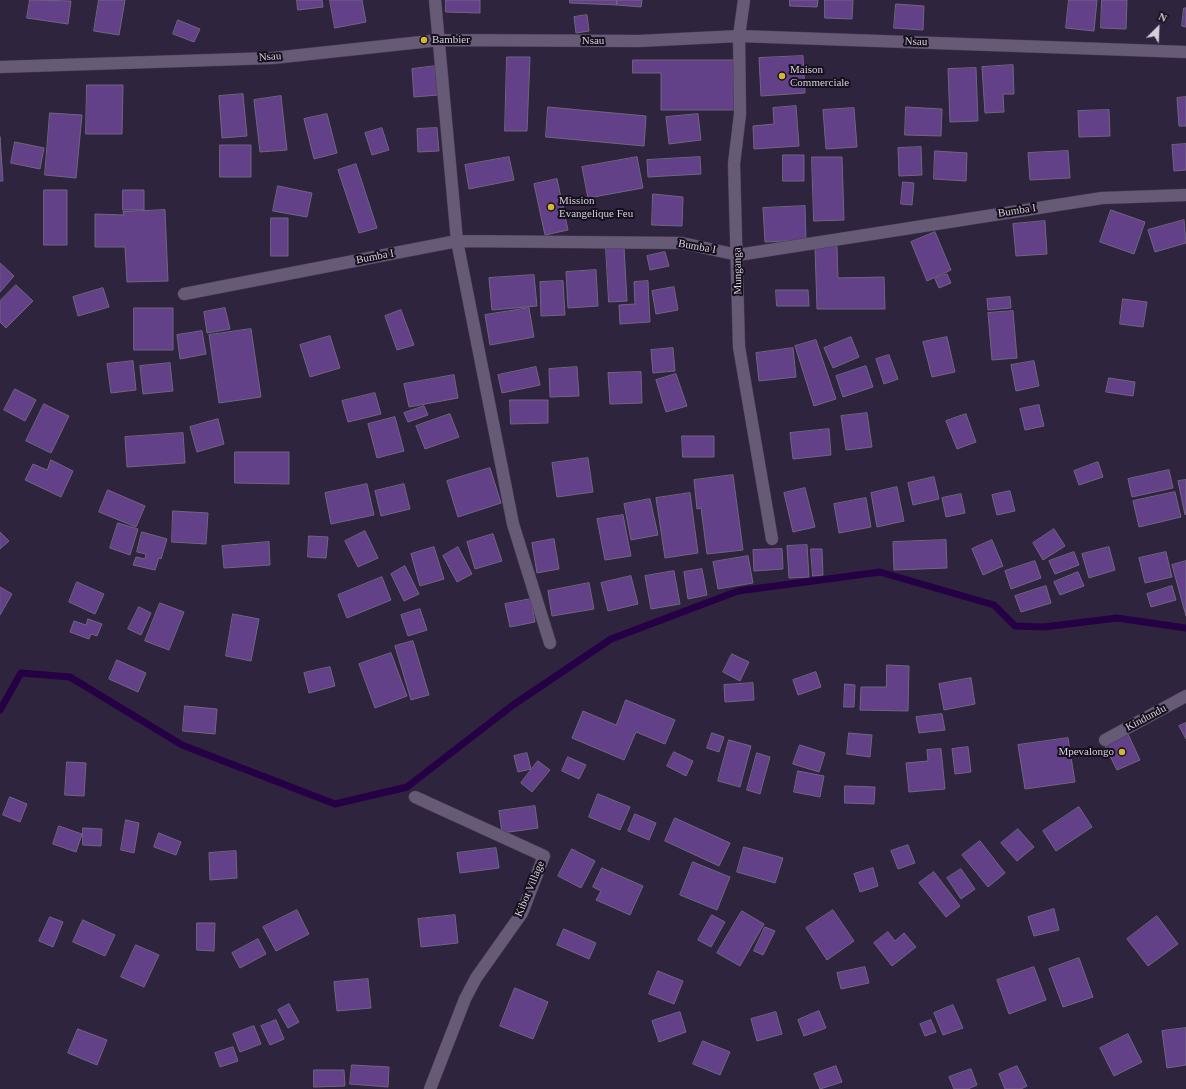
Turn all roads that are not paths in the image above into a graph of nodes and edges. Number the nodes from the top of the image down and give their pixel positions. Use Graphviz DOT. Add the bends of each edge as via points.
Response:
graph roads {
  1 [pos="435,0"];
  2 [pos="744,0"];
  3 [pos="740,36"];
  4 [pos="440,40"];
  5 [pos="1186,52"];
  6 [pos="0,67"];
  7 [pos="1186,195"];
  8 [pos="457,241"];
  9 [pos="738,255"];
  10 [pos="184,294"];
  11 [pos="772,539"];
  12 [pos="550,643"];
  13 [pos="1186,696"];
  14 [pos="1105,740"];
  15 [pos="415,797"];
  16 [pos="430,1089"];
  1 -- 4 [label="street"];
  2 -- 3 [label="street, Munganga"];
  3 -- 4 [label="street, Nsau" via="639,41"];
  3 -- 5 [label="street, Nsau"];
  3 -- 9 [label="street, Munganga" via="740,114 734,164"];
  4 -- 6 [label="street, Nsau" via="273,58"];
  4 -- 8 [label="street"];
  7 -- 9 [label="street, Bumba I" via="1102,198"];
  8 -- 9 [label="street, Bumba I" via="682,243"];
  8 -- 10 [label="street, Bumba I"];
  8 -- 12 [label="street" via="513,524"];
  9 -- 11 [label="street, Munganga" via="739,347"];
  13 -- 14 [label="street, Kindundu"];
  15 -- 16 [label="street, Kibot Village" via="544,856 522,913 464,999"];
}
